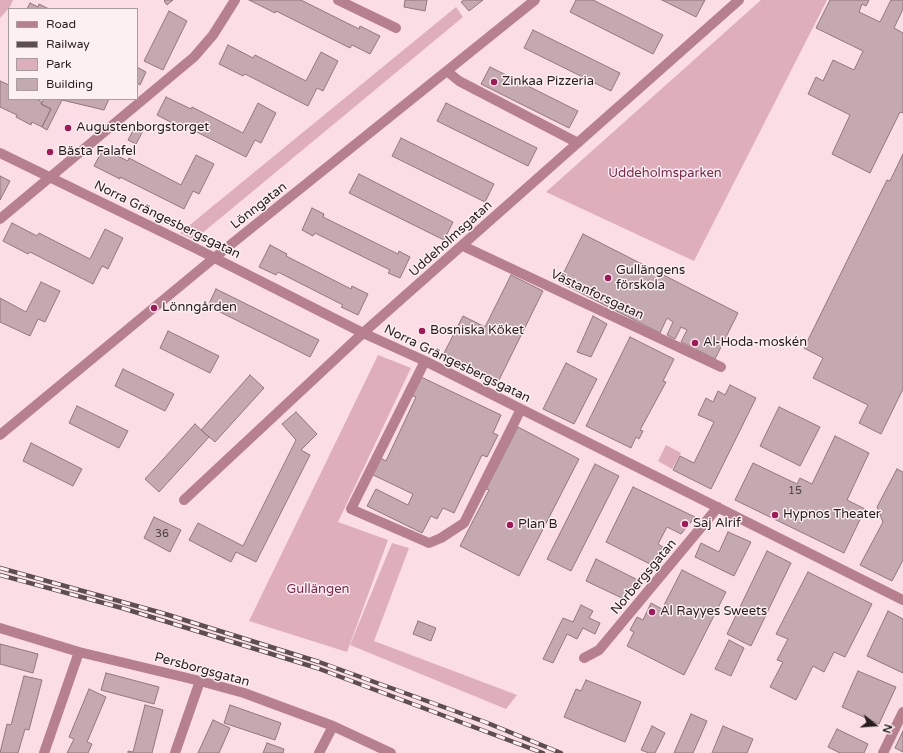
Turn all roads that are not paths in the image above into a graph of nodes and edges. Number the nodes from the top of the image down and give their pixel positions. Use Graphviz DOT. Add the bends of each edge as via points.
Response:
graph roads {
  1 [pos="235,0"];
  2 [pos="338,0"];
  3 [pos="535,0"];
  4 [pos="739,0"];
  5 [pos="396,28"];
  6 [pos="448,72"];
  7 [pos="578,143"];
  8 [pos="0,153"];
  9 [pos="51,178"];
  10 [pos="0,219"];
  11 [pos="463,246"];
  12 [pos="214,258"];
  13 [pos="363,333"];
  14 [pos="425,361"];
  15 [pos="720,367"];
  16 [pos="521,409"];
  17 [pos="0,435"];
  18 [pos="184,500"];
  19 [pos="718,507"];
  20 [pos="903,600"];
  21 [pos="0,628"];
  22 [pos="79,652"];
  23 [pos="584,658"];
  24 [pos="200,681"];
  25 [pos="903,712"];
  26 [pos="332,726"];
  27 [pos="44,753"];
  28 [pos="175,753"];
  29 [pos="319,753"];
  30 [pos="391,753"];
  31 [pos="883,753"];
  1 -- 9 [label="street" via="213,35 194,57"];
  2 -- 5 [label="street"];
  3 -- 6 [label="street, Lönngatan"];
  4 -- 7 [label="street, Uddeholmsgatan"];
  6 -- 7 [label="street" via="459,81"];
  6 -- 12 [label="street, Lönngatan"];
  7 -- 11 [label="street, Uddeholmsgatan"];
  8 -- 9 [label="street, Norra Grängesbergsgatan"];
  9 -- 10 [label="street"];
  9 -- 12 [label="street, Norra Grängesbergsgatan"];
  11 -- 13 [label="street, Uddeholmsgatan"];
  11 -- 15 [label="street, Västanforsgatan"];
  12 -- 13 [label="street, Norra Grängesbergsgatan"];
  12 -- 17 [label="street, Lönngatan"];
  13 -- 14 [label="street, Norra Grängesbergsgatan"];
  13 -- 18 [label="street, Uddeholmsgatan"];
  14 -- 16 [label="street, Norra Grängesbergsgatan"];
  14 -- 16 [label="street" via="352,509 429,543 441,538 464,523"];
  16 -- 19 [label="street, Norra Grängesbergsgatan"];
  19 -- 20 [label="street, Norra Grängesbergsgatan"];
  19 -- 23 [label="street, Norbergsgatan" via="599,650"];
  21 -- 22 [label="street, Persborgsgatan"];
  22 -- 24 [label="street, Persborgsgatan"];
  22 -- 27 [label="street"];
  24 -- 26 [label="street, Persborgsgatan" via="244,693"];
  24 -- 28 [label="street"];
  25 -- 31 [label="street"];
  26 -- 29 [label="street"];
  26 -- 30 [label="street, Persborgsgatan"];
}
